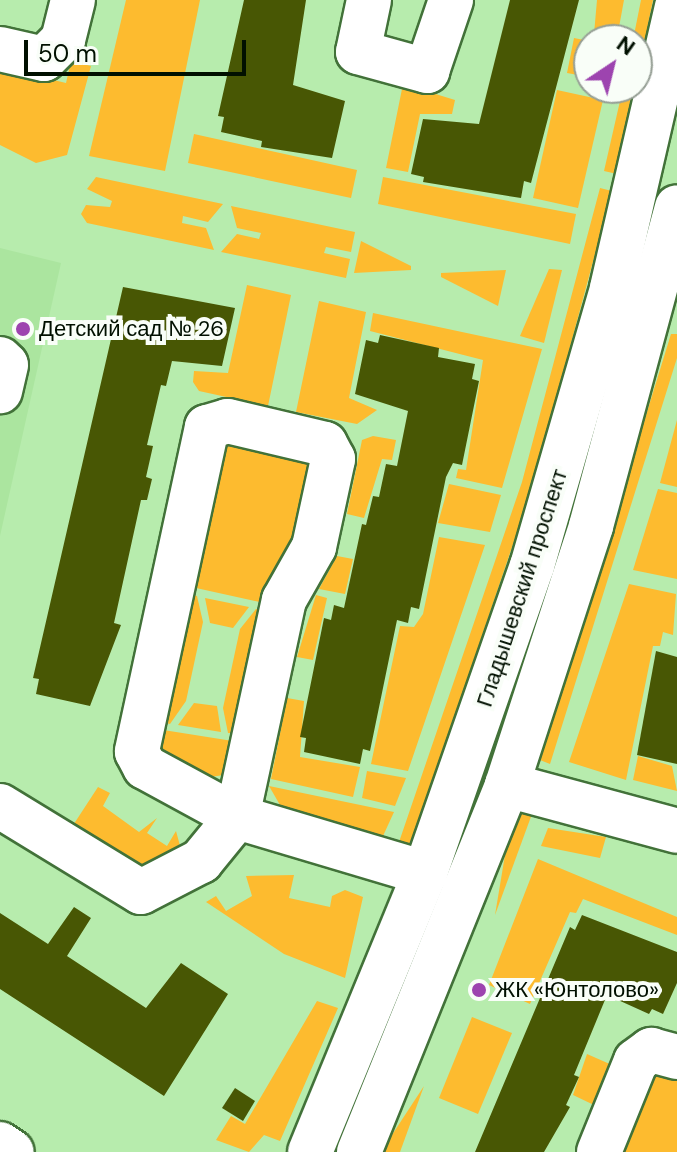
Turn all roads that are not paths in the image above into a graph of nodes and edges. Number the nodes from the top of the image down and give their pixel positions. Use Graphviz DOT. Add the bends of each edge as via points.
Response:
graph roads {
  1 [pos="369,0"];
  2 [pos="451,0"];
  3 [pos="69,1"];
  4 [pos="677,6"];
  5 [pos="0,49"];
  6 [pos="677,207"];
  7 [pos="665,314"];
  8 [pos="0,359"];
  9 [pos="0,391"];
  10 [pos="507,785"];
  11 [pos="0,806"];
  12 [pos="237,817"];
  13 [pos="677,831"];
  14 [pos="425,873"];
  15 [pos="677,1057"];
  16 [pos="0,1144"];
  17 [pos="12,1152"];
  18 [pos="310,1152"];
  19 [pos="359,1152"];
  20 [pos="599,1152"];
  1 -- 2 [label="street" via="358,52 427,71"];
  3 -- 5 [label="street" via="63,40 44,59"];
  4 -- 14 [label="street, Гладышевский проспект" via="598,341 532,566"];
  6 -- 7 [label="street, Гладышевский проспект"];
  7 -- 10 [label="street, Гладышевский проспект"];
  8 -- 9 [label="street" via="6,365"];
  10 -- 13 [label="street"];
  10 -- 19 [label="street, Гладышевский проспект"];
  11 -- 12 [label="street" via="141,892 201,861"];
  12 -- 12 [label="street" via="284,600 314,547 333,459 325,444 228,421 207,427 137,752 145,767"];
  12 -- 14 [label="street"];
  14 -- 18 [label="street, Гладышевский проспект"];
  15 -- 20 [label="street" via="651,1050 636,1061"];
  16 -- 17 [label="street"];
}
